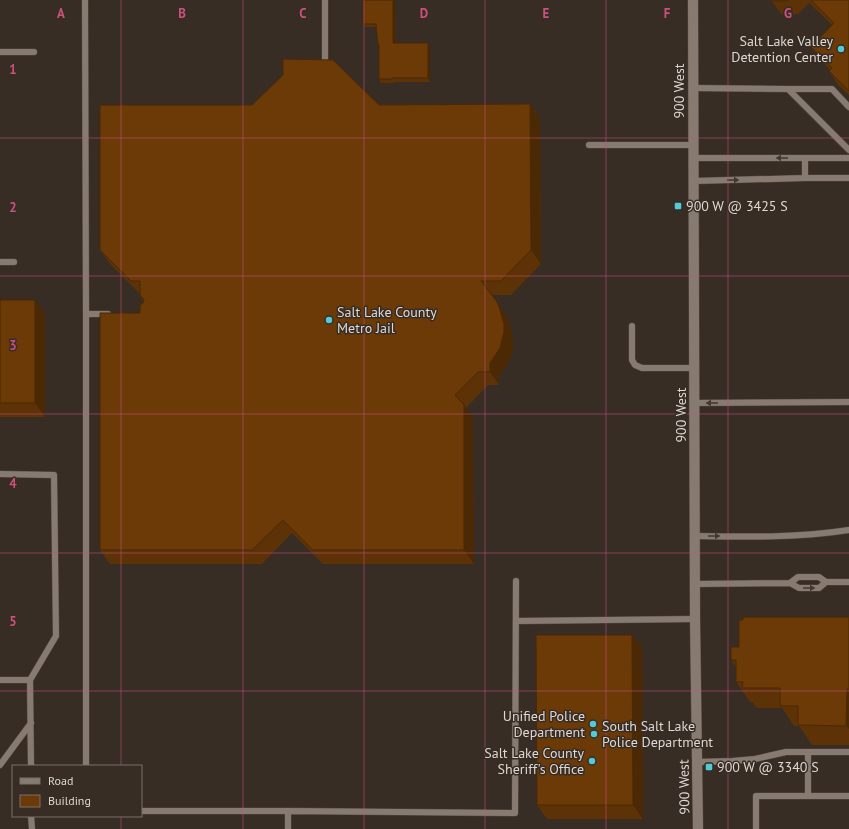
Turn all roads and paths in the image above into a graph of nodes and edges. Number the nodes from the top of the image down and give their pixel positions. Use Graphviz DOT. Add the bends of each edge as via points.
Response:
graph roads {
  1 [pos="85,0"];
  2 [pos="325,0"];
  3 [pos="693,0"];
  4 [pos="0,52"];
  5 [pos="34,52"];
  6 [pos="325,61"];
  7 [pos="693,88"];
  8 [pos="788,89"];
  9 [pos="849,106"];
  10 [pos="589,145"];
  11 [pos="694,145"];
  12 [pos="849,150"];
  13 [pos="694,158"];
  14 [pos="805,158"];
  15 [pos="849,158"];
  16 [pos="805,178"];
  17 [pos="849,178"];
  18 [pos="694,181"];
  19 [pos="0,262"];
  20 [pos="14,262"];
  21 [pos="86,314"];
  22 [pos="117,314"];
  23 [pos="632,326"];
  24 [pos="694,368"];
  25 [pos="849,402"];
  26 [pos="694,403"];
  27 [pos="0,474"];
  28 [pos="849,530"];
  29 [pos="695,536"];
  30 [pos="516,581"];
  31 [pos="790,582"];
  32 [pos="826,582"];
  33 [pos="849,582"];
  34 [pos="695,584"];
  35 [pos="695,619"];
  36 [pos="516,621"];
  37 [pos="0,680"];
  38 [pos="30,680"];
  39 [pos="30,723"];
  40 [pos="808,752"];
  41 [pos="849,752"];
  42 [pos="698,762"];
  43 [pos="0,765"];
  44 [pos="31,765"];
  45 [pos="86,765"];
  46 [pos="808,796"];
  47 [pos="849,796"];
  48 [pos="288,811"];
  49 [pos="142,812"];
  50 [pos="32,817"];
  51 [pos="32,829"];
  52 [pos="288,829"];
  53 [pos="698,829"];
  54 [pos="756,829"];
  1 -- 21 [label="lane"];
  2 -- 6 [label="lane"];
  3 -- 7 [label="street, 900 West"];
  4 -- 5 [label="lane"];
  7 -- 8 [label="lane"];
  7 -- 11 [label="street, 900 West"];
  8 -- 9 [label="lane" via="832,90"];
  8 -- 12 [label="lane"];
  10 -- 11 [label="lane"];
  11 -- 13 [label="street, 900 West"];
  14 -- 13 [label="lane, one-way"];
  13 -- 18 [label="street, 900 West"];
  14 -- 15 [label="lane"];
  14 -- 16 [label="lane"];
  16 -- 17 [label="lane"];
  18 -- 16 [label="lane, one-way"];
  18 -- 24 [label="street, 900 West"];
  19 -- 20 [label="lane"];
  21 -- 22 [label="lane"];
  21 -- 45 [label="lane"];
  23 -- 24 [label="lane" via="632,360 635,365 642,368"];
  24 -- 26 [label="street, 900 West"];
  25 -- 26 [label="lane, one-way"];
  26 -- 29 [label="street, 900 West"];
  27 -- 38 [label="lane" via="54,475 56,636"];
  29 -- 28 [label="lane, one-way" via="783,536"];
  29 -- 34 [label="street, 900 West"];
  30 -- 36 [label="lane"];
  31 -- 32 [label="lane" via="798,577 819,577"];
  31 -- 32 [label="lane, one-way" via="799,588 819,588"];
  31 -- 34 [label="lane"];
  32 -- 33 [label="lane"];
  34 -- 35 [label="street, 900 West"];
  35 -- 36 [label="lane"];
  35 -- 42 [label="street, 900 West"];
  36 -- 48 [label="lane" via="515,813"];
  37 -- 38 [label="lane"];
  38 -- 39 [label="lane"];
  39 -- 43 [label="lane"];
  39 -- 44 [label="lane"];
  40 -- 41 [label="lane"];
  40 -- 42 [label="lane" via="786,752 734,761"];
  40 -- 46 [label="lane"];
  42 -- 53 [label="street, 900 West"];
  46 -- 47 [label="lane"];
  46 -- 54 [label="lane" via="756,796"];
  48 -- 49 [label="lane"];
  48 -- 52 [label="lane"];
  50 -- 51 [label="lane"];
}
